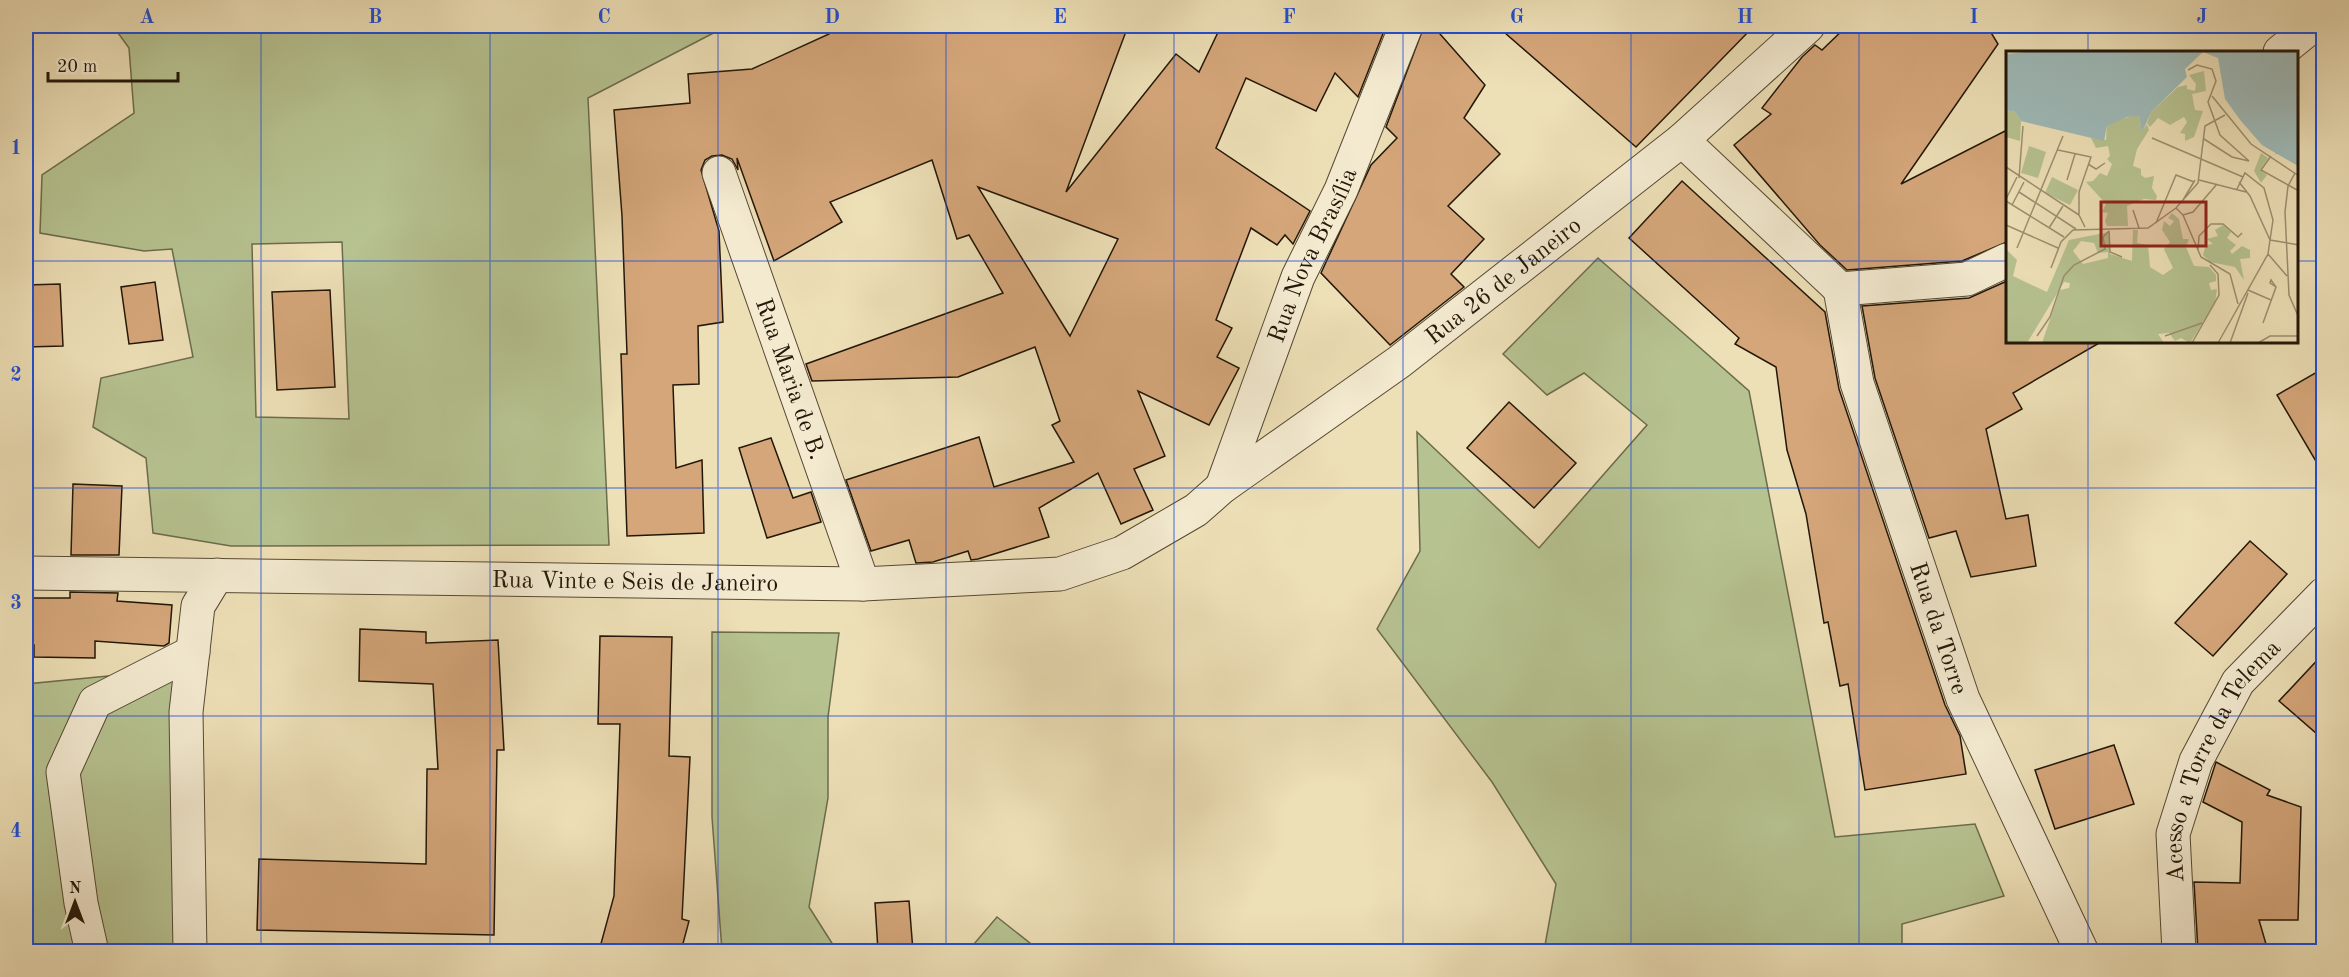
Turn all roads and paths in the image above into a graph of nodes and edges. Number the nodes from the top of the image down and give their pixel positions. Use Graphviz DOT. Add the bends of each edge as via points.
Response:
graph roads {
  1 [pos="1406,26"];
  2 [pos="1791,26"];
  3 [pos="1808,26"];
  4 [pos="2312,26"];
  5 [pos="2281,51"];
  6 [pos="1773,57"];
  7 [pos="1682,140"];
  8 [pos="718,173"];
  9 [pos="2006,260"];
  10 [pos="1840,289"];
  11 [pos="1222,487"];
  12 [pos="26,573"];
  13 [pos="217,575"];
  14 [pos="864,584"];
  15 [pos="2324,594"];
  16 [pos="193,652"];
  17 [pos="92,951"];
  18 [pos="190,951"];
  19 [pos="2082,951"];
  20 [pos="2179,951"];
  1 -- 11 [label="street, Rua Nova Brasília" via="1341,190 1298,276"];
  2 -- 6 [label="street, Rua 26 de Janeiro"];
  3 -- 6 [label="street, Rua 26 de Janeiro"];
  4 -- 5 [label="street"];
  6 -- 7 [label="street, Rua 26 de Janeiro"];
  7 -- 10 [label="street"];
  7 -- 11 [label="street, Rua 26 de Janeiro" via="1399,362"];
  8 -- 14 [label="street, Rua Maria de B."];
  9 -- 10 [label="street" via="1967,279"];
  10 -- 19 [label="street, Rua da Torre" via="1857,383 1964,699"];
  11 -- 14 [label="street, Rua Vinte e Seis de Janeiro" via="1196,510 1122,553 1060,574"];
  12 -- 13 [label="street, Rua Vinte e Seis de Janeiro"];
  13 -- 14 [label="street, Rua Vinte e Seis de Janeiro"];
  13 -- 16 [label="street" via="198,606"];
  15 -- 20 [label="street, Acesso a Torre da Telema" via="2238,682 2196,761 2173,834"];
  16 -- 17 [label="street" via="95,702 63,772 81,903"];
  16 -- 18 [label="street" via="186,712"];
}
